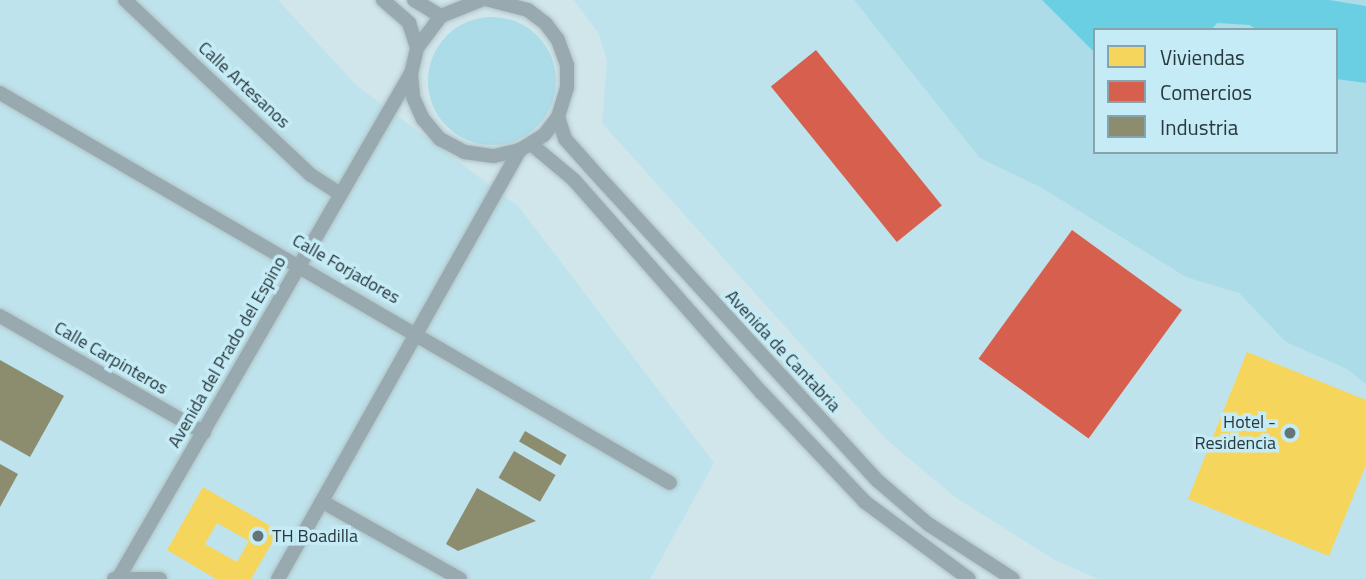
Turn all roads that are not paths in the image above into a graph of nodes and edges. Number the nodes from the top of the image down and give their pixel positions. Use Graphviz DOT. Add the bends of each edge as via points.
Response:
graph roads {
  1 [pos="125,0"];
  2 [pos="383,0"];
  3 [pos="414,0"];
  4 [pos="481,0"];
  5 [pos="489,0"];
  6 [pos="507,1"];
  7 [pos="460,3"];
  8 [pos="441,16"];
  9 [pos="416,48"];
  10 [pos="411,74"];
  11 [pos="0,93"];
  12 [pos="558,117"];
  13 [pos="526,147"];
  14 [pos="340,194"];
  15 [pos="300,265"];
  16 [pos="0,316"];
  17 [pos="419,333"];
  18 [pos="204,433"];
  19 [pos="670,483"];
  20 [pos="323,502"];
  21 [pos="116,578"];
  22 [pos="160,579"];
  23 [pos="278,579"];
  24 [pos="460,579"];
  25 [pos="969,579"];
  26 [pos="1013,579"];
  1 -- 14 [label="street, Calle Artesanos" via="311,175"];
  2 -- 9 [label="street" via="409,23"];
  3 -- 8 [label="street"];
  4 -- 7 [label="street"];
  5 -- 6 [label="street"];
  6 -- 12 [label="street" via="528,9 558,40 567,65 567,88"];
  7 -- 8 [label="street"];
  8 -- 9 [label="street"];
  9 -- 10 [label="street"];
  10 -- 13 [label="street" via="413,97 440,139 494,156"];
  10 -- 14 [label="street, Avenida del Prado del Espino"];
  11 -- 15 [label="street, Calle Forjadores"];
  12 -- 13 [label="street"];
  12 -- 26 [label="street, Avenida de Cantabria" via="565,139 878,481 928,524"];
  13 -- 17 [label="street"];
  13 -- 25 [label="street" via="574,180 762,393 866,502"];
  14 -- 15 [label="street, Avenida del Prado del Espino"];
  15 -- 17 [label="street, Calle Forjadores"];
  15 -- 18 [label="street, Avenida del Prado del Espino"];
  16 -- 18 [label="street, Calle Carpinteros"];
  17 -- 19 [label="street, Calle Forjadores"];
  17 -- 20 [label="street"];
  18 -- 21 [label="street, Avenida del Prado del Espino"];
  20 -- 23 [label="street"];
  20 -- 24 [label="street"];
  21 -- 22 [label="street"];
}
